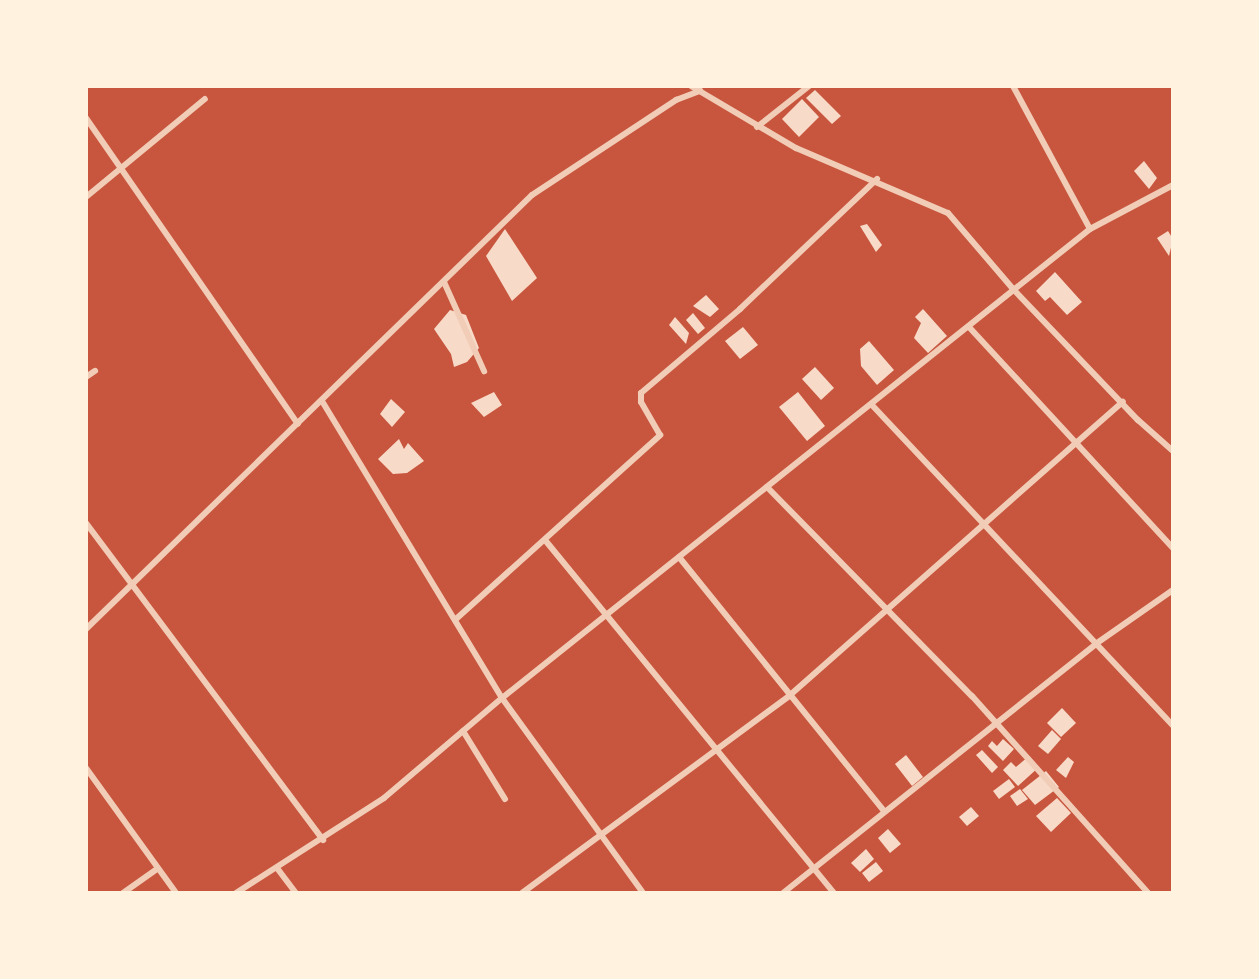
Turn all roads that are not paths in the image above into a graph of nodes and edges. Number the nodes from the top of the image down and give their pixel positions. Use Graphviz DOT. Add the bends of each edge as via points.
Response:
graph roads {
  1 [pos="691,86"];
  2 [pos="809,86"];
  3 [pos="1013,86"];
  4 [pos="700,91"];
  5 [pos="205,99"];
  6 [pos="86,118"];
  7 [pos="757,127"];
  8 [pos="120,167"];
  9 [pos="877,179"];
  10 [pos="1172,188"];
  11 [pos="86,197"];
  12 [pos="1090,229"];
  13 [pos="444,282"];
  14 [pos="1014,290"];
  15 [pos="969,327"];
  16 [pos="95,371"];
  17 [pos="484,371"];
  18 [pos="86,377"];
  19 [pos="322,401"];
  20 [pos="1122,403"];
  21 [pos="871,404"];
  22 [pos="298,424"];
  23 [pos="1075,446"];
  24 [pos="1173,451"];
  25 [pos="767,487"];
  26 [pos="86,523"];
  27 [pos="984,526"];
  28 [pos="545,540"];
  29 [pos="1173,548"];
  30 [pos="679,556"];
  31 [pos="131,586"];
  32 [pos="1173,590"];
  33 [pos="888,613"];
  34 [pos="606,615"];
  35 [pos="456,619"];
  36 [pos="86,629"];
  37 [pos="1097,643"];
  38 [pos="789,696"];
  39 [pos="502,698"];
  40 [pos="997,724"];
  41 [pos="1173,726"];
  42 [pos="463,731"];
  43 [pos="716,754"];
  44 [pos="86,768"];
  45 [pos="505,799"];
  46 [pos="884,811"];
  47 [pos="602,838"];
  48 [pos="323,840"];
  49 [pos="277,868"];
  50 [pos="157,869"];
  51 [pos="813,869"];
  52 [pos="123,893"];
  53 [pos="176,893"];
  54 [pos="236,893"];
  55 [pos="296,893"];
  56 [pos="522,893"];
  57 [pos="643,893"];
  58 [pos="783,893"];
  59 [pos="834,893"];
  60 [pos="1148,893"];
  1 -- 4 [label="street"];
  2 -- 7 [label="street"];
  3 -- 12 [label="street"];
  4 -- 7 [label="street"];
  4 -- 13 [label="street" via="676,100 567,168 532,195"];
  5 -- 8 [label="street"];
  6 -- 8 [label="street"];
  7 -- 9 [label="street" via="808,153"];
  8 -- 11 [label="street"];
  8 -- 22 [label="street"];
  9 -- 14 [label="street" via="953,216"];
  9 -- 28 [label="street" via="740,309 641,393 641,402 660,435"];
  10 -- 12 [label="street"];
  12 -- 14 [label="street"];
  13 -- 17 [label="street"];
  13 -- 19 [label="street"];
  14 -- 15 [label="street"];
  14 -- 20 [label="street"];
  15 -- 21 [label="street"];
  15 -- 23 [label="street"];
  16 -- 18 [label="street"];
  19 -- 22 [label="street"];
  19 -- 35 [label="street"];
  20 -- 23 [label="street"];
  20 -- 24 [label="street"];
  21 -- 25 [label="street"];
  21 -- 27 [label="street"];
  22 -- 31 [label="street"];
  23 -- 27 [label="street"];
  23 -- 29 [label="street"];
  25 -- 30 [label="street"];
  25 -- 33 [label="street"];
  26 -- 31 [label="street"];
  27 -- 33 [label="street"];
  27 -- 37 [label="street"];
  28 -- 34 [label="street"];
  28 -- 35 [label="street"];
  30 -- 34 [label="street"];
  30 -- 38 [label="street"];
  31 -- 36 [label="street"];
  31 -- 48 [label="street"];
  32 -- 37 [label="street"];
  33 -- 38 [label="street"];
  33 -- 40 [label="street"];
  34 -- 39 [label="street"];
  34 -- 43 [label="street"];
  35 -- 39 [label="street"];
  37 -- 40 [label="street"];
  37 -- 41 [label="street"];
  38 -- 43 [label="street"];
  38 -- 46 [label="street"];
  39 -- 42 [label="street"];
  39 -- 47 [label="street"];
  40 -- 46 [label="street"];
  40 -- 60 [label="street"];
  42 -- 45 [label="street"];
  42 -- 48 [label="street" via="384,798"];
  43 -- 47 [label="street"];
  43 -- 51 [label="street"];
  44 -- 50 [label="street"];
  46 -- 51 [label="street"];
  47 -- 56 [label="street"];
  47 -- 57 [label="street"];
  48 -- 49 [label="street"];
  49 -- 54 [label="street"];
  49 -- 55 [label="street"];
  50 -- 52 [label="street"];
  50 -- 53 [label="street"];
  51 -- 58 [label="street"];
  51 -- 59 [label="street"];
}
